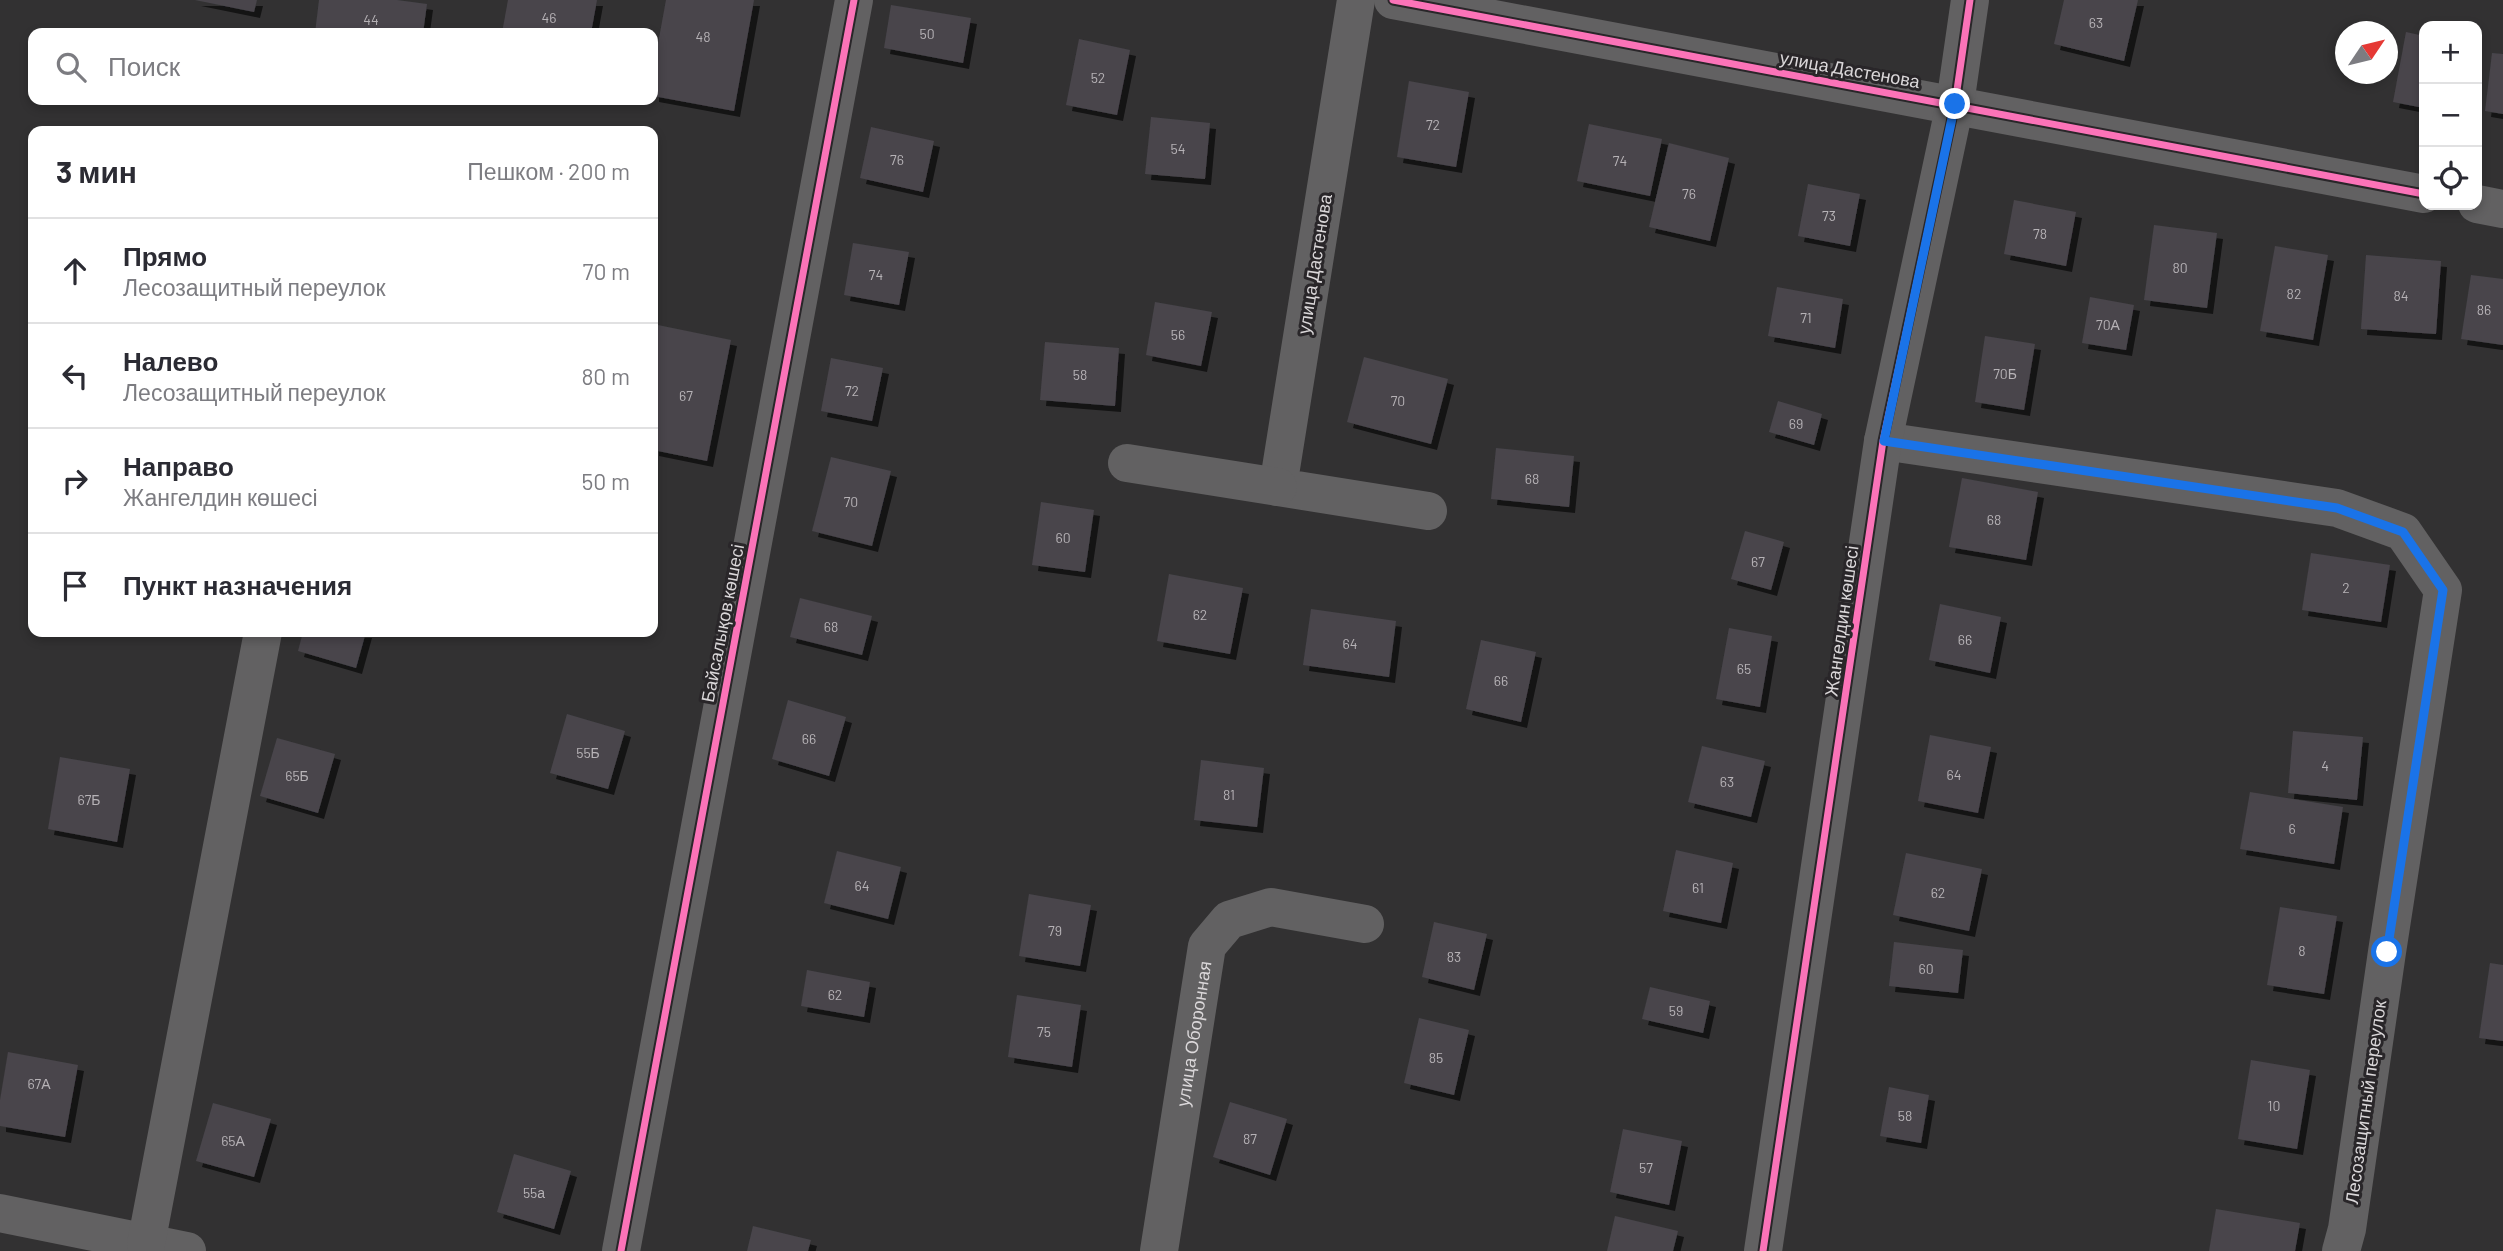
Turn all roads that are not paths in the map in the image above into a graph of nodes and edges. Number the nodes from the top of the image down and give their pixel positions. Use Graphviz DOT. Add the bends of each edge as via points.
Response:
graph roads {
  1 [pos="854,0"];
  2 [pos="1356,0"];
  3 [pos="1393,0"];
  4 [pos="1970,0"];
  5 [pos="1955,104"];
  6 [pos="2419,193"];
  7 [pos="2482,205"];
  8 [pos="2503,209"];
  9 [pos="1884,441"];
  10 [pos="1127,463"];
  11 [pos="1278,487"];
  12 [pos="1428,511"];
  13 [pos="262,637"];
  14 [pos="1365,924"];
  15 [pos="0,1213"];
  16 [pos="146,1244"];
  17 [pos="1768,1250"];
  18 [pos="187,1251"];
  19 [pos="621,1251"];
  20 [pos="1159,1251"];
  21 [pos="2341,1251"];
  1 -- 19 [label="street, Байсалықов көшесі"];
  2 -- 11 [label="street, улица Дастенова"];
  3 -- 5 [label="street, улица Дастенова"];
  4 -- 5 [label="street, Жангелдин көшесі"];
  5 -- 6 [label="street, улица Дастенова"];
  5 -- 9 [label="street, Жангелдин көшесі"];
  7 -- 8 [label="street"];
  9 -- 17 [label="street, Жангелдин көшесі"];
  9 -- 21 [label="street, Лесозащитный переулок" via="2337,508 2403,532 2443,590"];
  10 -- 11 [label="street"];
  11 -- 12 [label="street"];
  13 -- 16 [label="street"];
  14 -- 20 [label="street, улица Оборонная" via="1271,907 1228,920 1207,946"];
  15 -- 16 [label="street"];
  16 -- 18 [label="street"];
}
